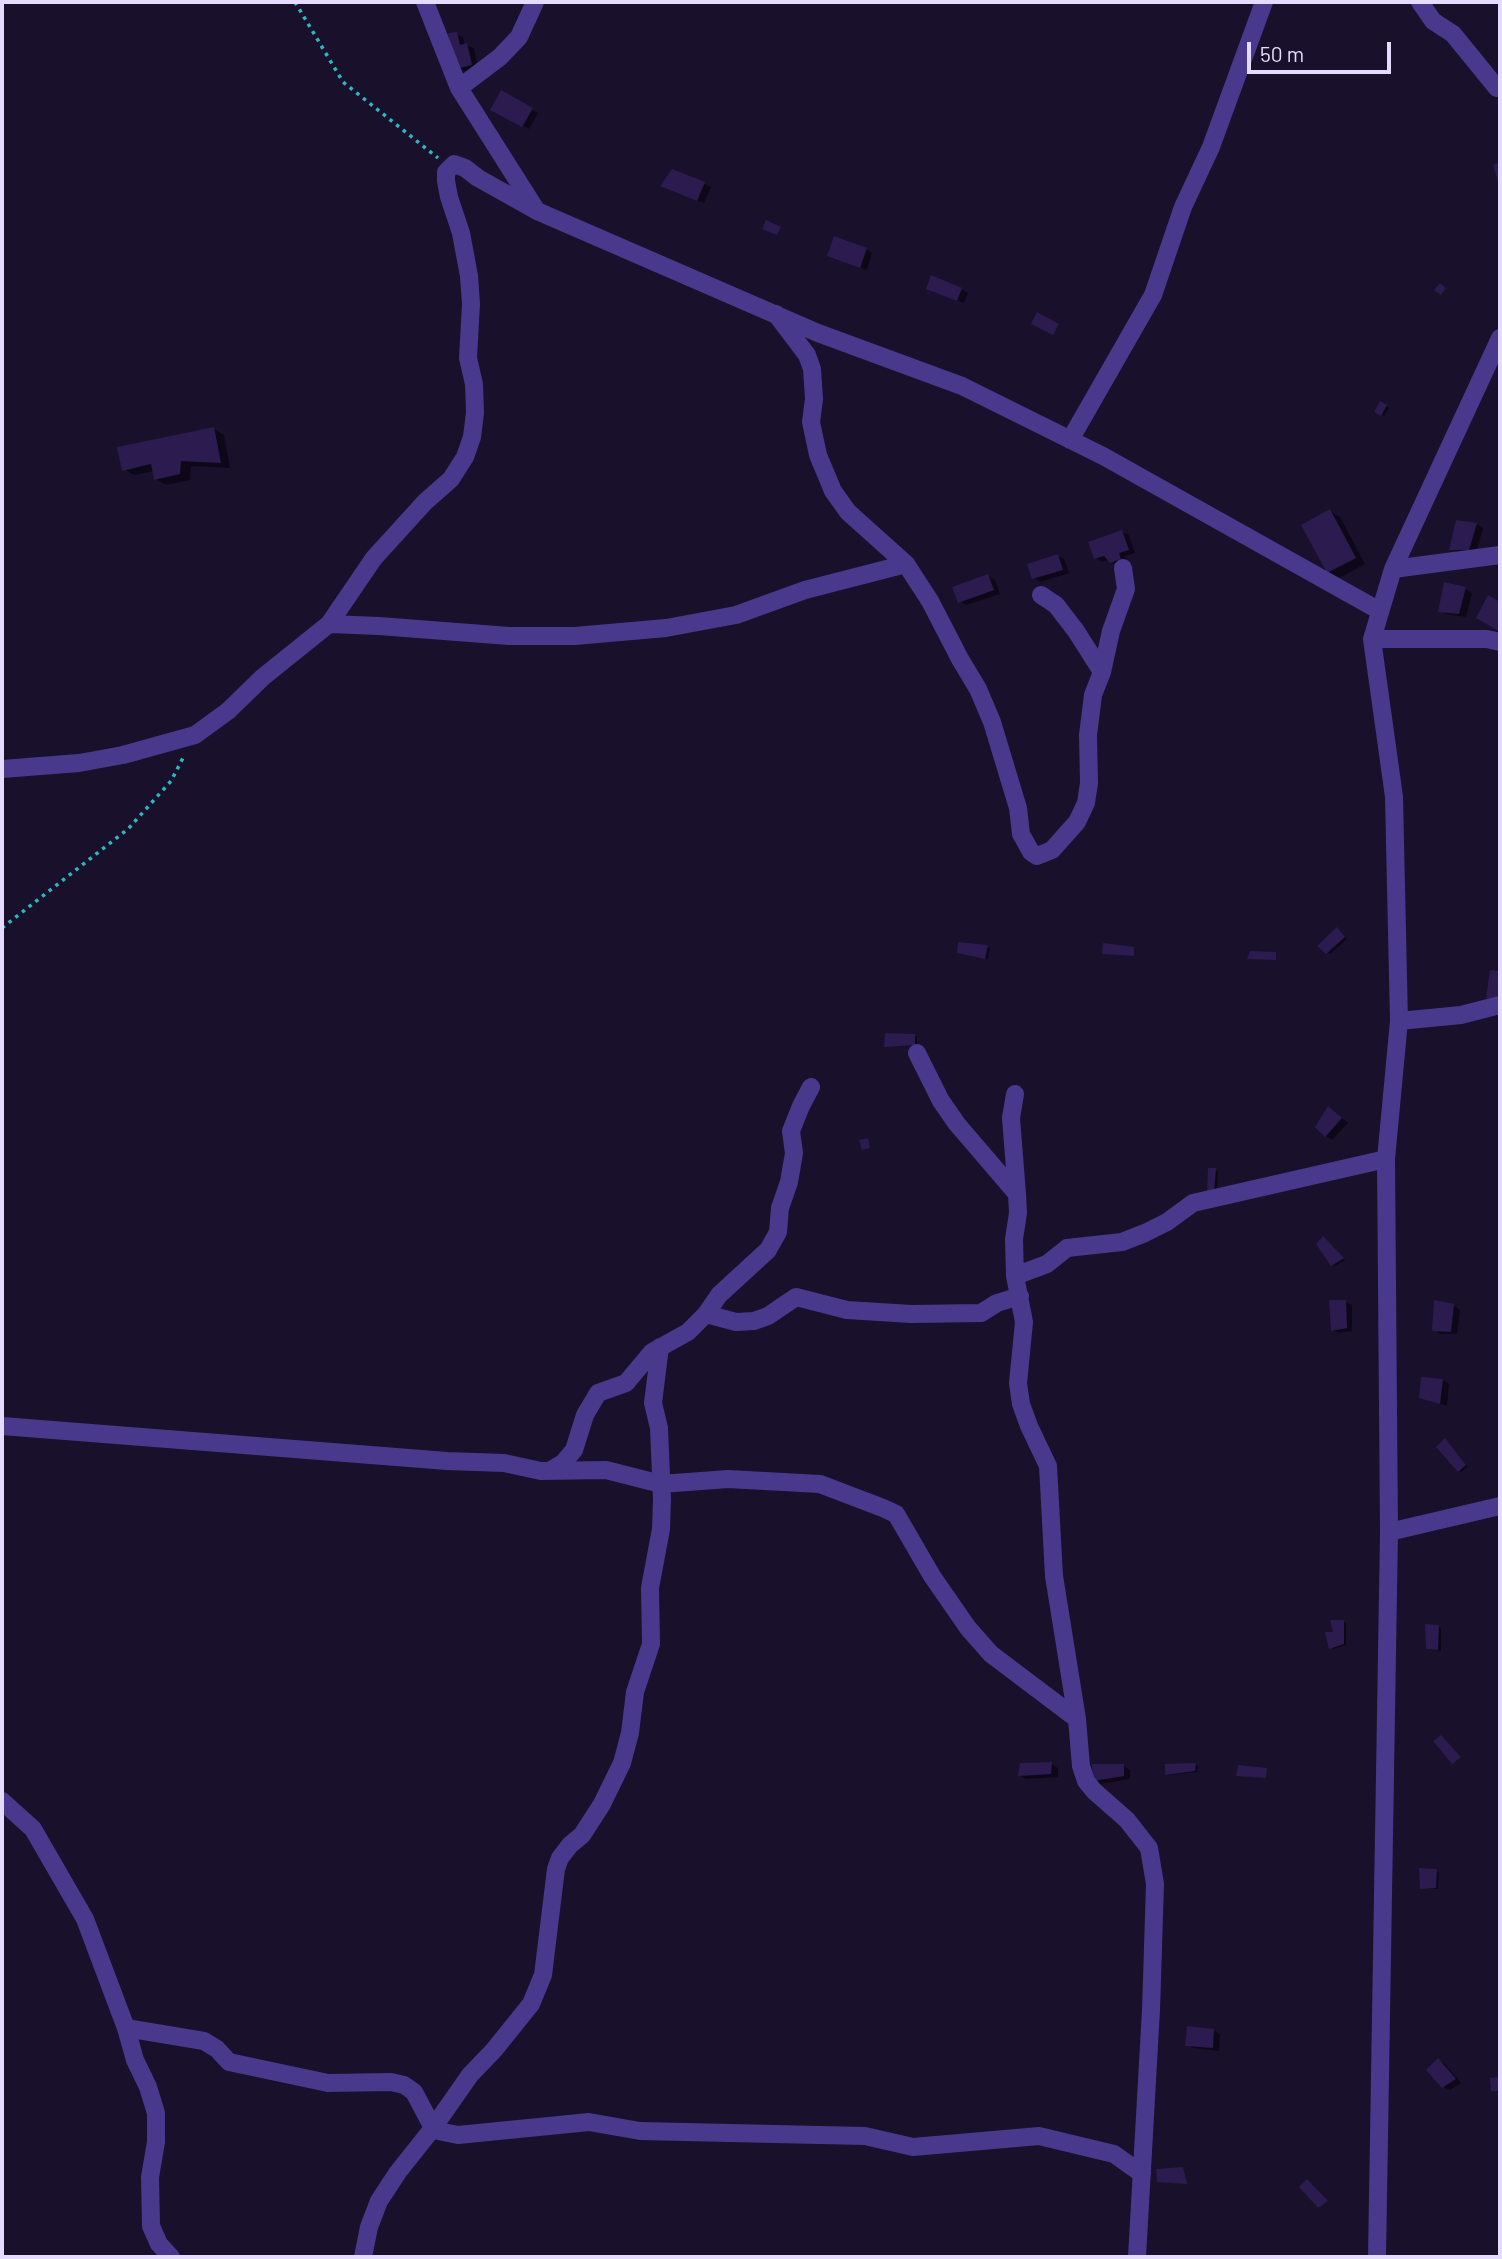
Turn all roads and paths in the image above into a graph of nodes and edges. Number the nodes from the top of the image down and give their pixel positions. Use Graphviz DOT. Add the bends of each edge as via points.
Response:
graph roads {
  1 [pos="295,2"];
  2 [pos="425,2"];
  3 [pos="535,2"];
  4 [pos="1264,2"];
  5 [pos="1420,2"];
  6 [pos="459,88"];
  7 [pos="1497,88"];
  8 [pos="449,167"];
  9 [pos="537,211"];
  10 [pos="776,314"];
  11 [pos="1500,338"];
  12 [pos="1070,440"];
  13 [pos="1500,555"];
  14 [pos="906,564"];
  15 [pos="1123,568"];
  16 [pos="1393,569"];
  17 [pos="1041,595"];
  18 [pos="1380,611"];
  19 [pos="329,624"];
  20 [pos="1372,639"];
  21 [pos="1500,642"];
  22 [pos="1102,672"];
  23 [pos="195,735"];
  24 [pos="2,769"];
  25 [pos="2,928"];
  26 [pos="1500,1005"];
  27 [pos="1399,1021"];
  28 [pos="917,1053"];
  29 [pos="811,1087"];
  30 [pos="1015,1094"];
  31 [pos="1386,1159"];
  32 [pos="1017,1195"];
  33 [pos="1015,1276"];
  34 [pos="1020,1296"];
  35 [pos="706,1314"];
  36 [pos="660,1347"];
  37 [pos="2,1426"];
  38 [pos="551,1470"];
  39 [pos="661,1484"];
  40 [pos="1500,1506"];
  41 [pos="1389,1532"];
  42 [pos="1077,1719"];
  43 [pos="2,1801"];
  44 [pos="126,2028"];
  45 [pos="433,2127"];
  46 [pos="1143,2146"];
  47 [pos="1114,2154"];
  48 [pos="1142,2174"];
  49 [pos="171,2257"];
  50 [pos="363,2257"];
  51 [pos="1137,2257"];
  52 [pos="1377,2257"];
  1 -- 8 [label="path" via="343,82"];
  2 -- 6 [label="street"];
  3 -- 6 [label="street" via="519,37"];
  4 -- 12 [label="street" via="1153,295"];
  5 -- 7 [label="street"];
  6 -- 9 [label="street"];
  8 -- 9 [label="street" via="460,165"];
  8 -- 19 [label="street" via="449,197 469,276 472,437 451,479 374,558"];
  9 -- 10 [label="street"];
  10 -- 12 [label="street" via="962,386"];
  10 -- 14 [label="street" via="812,369 811,422 833,491 848,512"];
  11 -- 16 [label="street"];
  12 -- 18 [label="street"];
  13 -- 16 [label="street"];
  14 -- 19 [label="street" via="805,590 736,615 666,628 509,636"];
  14 -- 22 [label="street" via="978,689 1018,808 1021,834 1037,856 1052,850 1086,803 1088,735 1093,695"];
  15 -- 22 [label="street" via="1126,589"];
  16 -- 18 [label="street"];
  17 -- 22 [label="street" via="1056,605"];
  18 -- 20 [label="street"];
  19 -- 23 [label="street"];
  20 -- 21 [label="street"];
  20 -- 27 [label="street" via="1394,797"];
  23 -- 24 [label="street" via="79,764"];
  23 -- 25 [label="path" via="171,781 128,829"];
  26 -- 27 [label="street" via="1461,1015"];
  27 -- 31 [label="street"];
  28 -- 32 [label="street" via="957,1124"];
  29 -- 35 [label="street" via="792,1131 794,1153 778,1232 768,1250 719,1295"];
  30 -- 32 [label="street" via="1011,1118"];
  31 -- 33 [label="street" via="1193,1203 1145,1233 1122,1242 1067,1248 1047,1264"];
  31 -- 41 [label="street"];
  32 -- 33 [label="street"];
  33 -- 34 [label="street"];
  34 -- 35 [label="street" via="981,1313 847,1310 796,1297 754,1321 736,1322"];
  34 -- 42 [label="street" via="1024,1322 1018,1382 1025,1415 1048,1466 1054,1576"];
  35 -- 36 [label="street" via="688,1332"];
  36 -- 38 [label="street" via="626,1383 598,1393 574,1450"];
  36 -- 39 [label="street" via="653,1403"];
  37 -- 38 [label="street"];
  38 -- 39 [label="street" via="606,1470"];
  39 -- 42 [label="street" via="728,1479 820,1484 895,1514 932,1576 991,1654"];
  39 -- 45 [label="street" via="661,1529 650,1588 651,1644 635,1692 622,1763 582,1835 560,1858 543,1975 531,2004"];
  40 -- 41 [label="street"];
  41 -- 52 [label="street"];
  42 -- 46 [label="street" via="1086,1781 1127,1820 1149,1848 1151,1860 1151,2010"];
  43 -- 44 [label="street" via="33,1829 85,1919"];
  44 -- 45 [label="street" via="204,2042 229,2062 328,2083 404,2085 414,2092"];
  44 -- 49 [label="street" via="156,2113 151,2226"];
  45 -- 47 [label="street" via="458,2135 589,2122 640,2131 865,2136 913,2147 1040,2136"];
  45 -- 50 [label="street" via="379,2201"];
  46 -- 47 [label="street"];
  46 -- 48 [label="street"];
  47 -- 48 [label="street"];
  48 -- 51 [label="street"];
}
